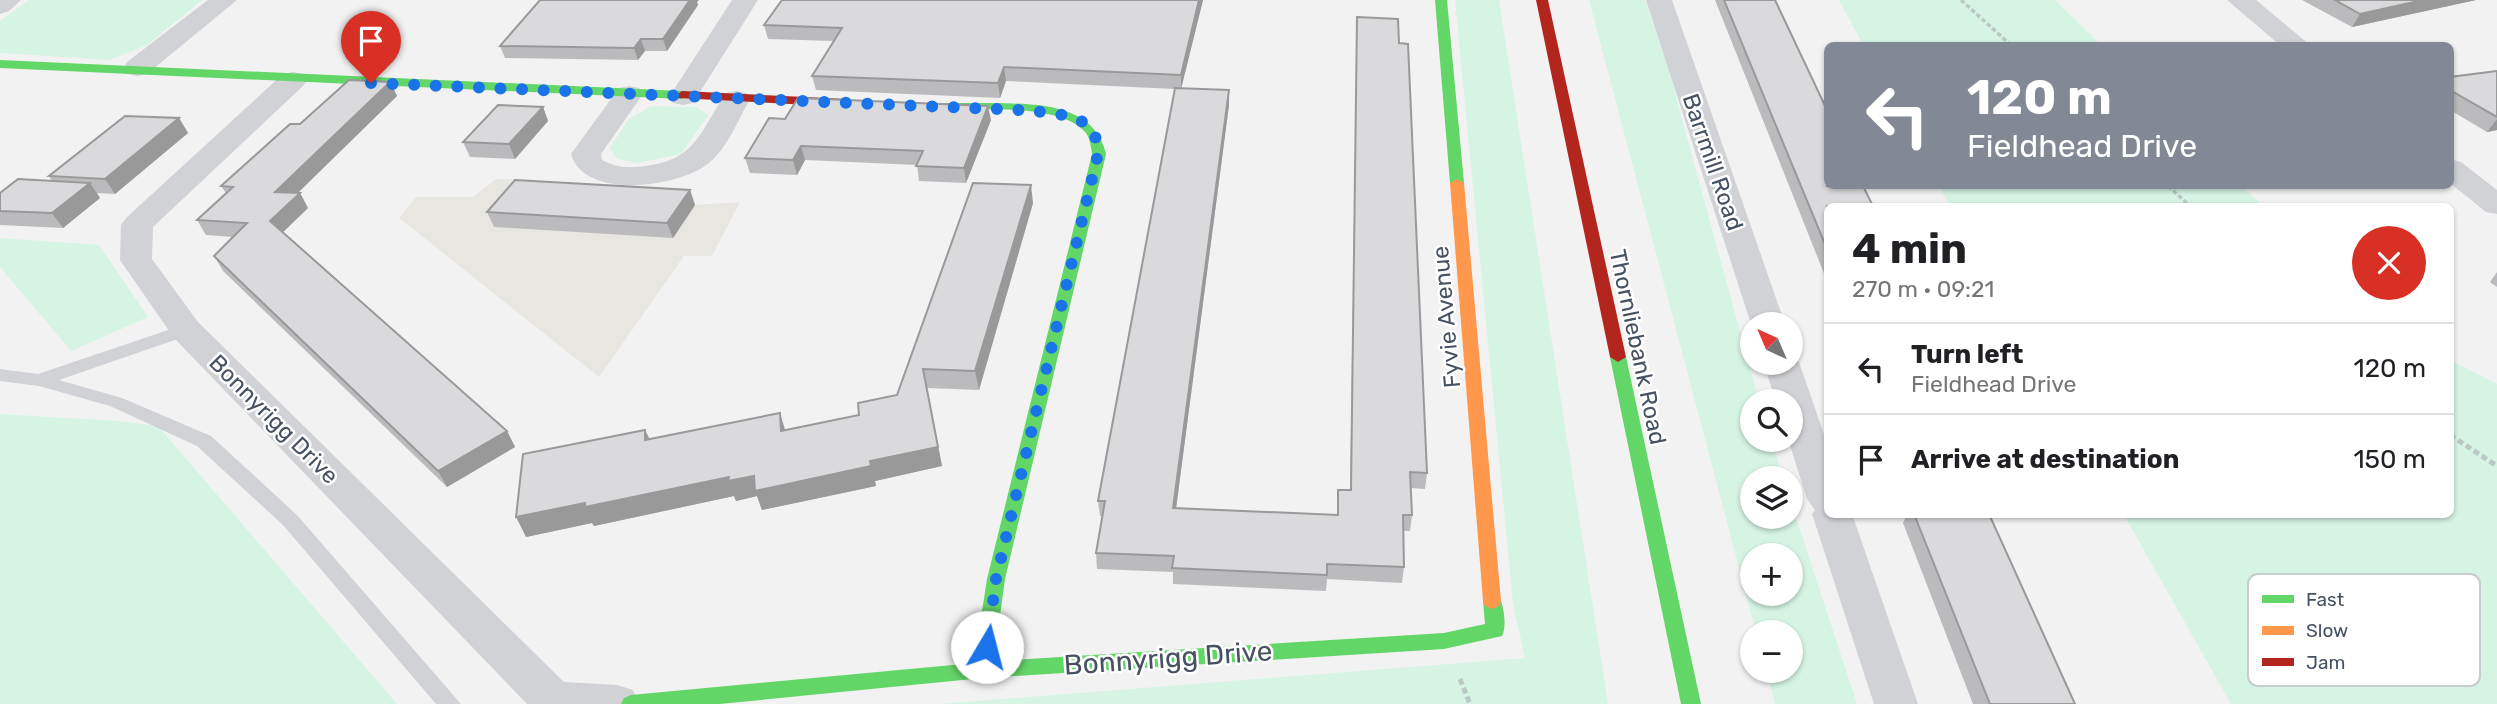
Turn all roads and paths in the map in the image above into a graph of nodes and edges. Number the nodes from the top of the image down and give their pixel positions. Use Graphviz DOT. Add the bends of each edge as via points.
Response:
graph roads {
  1 [pos="8,0"];
  2 [pos="224,0"];
  3 [pos="745,0"];
  4 [pos="1441,0"];
  5 [pos="1542,0"];
  6 [pos="1659,0"];
  7 [pos="1961,0"];
  8 [pos="2241,0"];
  9 [pos="0,6"];
  10 [pos="2008,42"];
  11 [pos="2293,42"];
  12 [pos="0,64"];
  13 [pos="137,68"];
  14 [pos="293,80"];
  15 [pos="629,94"];
  16 [pos="682,97"];
  17 [pos="736,99"];
  18 [pos="858,104"];
  19 [pos="925,106"];
  20 [pos="2454,171"];
  21 [pos="2171,189"];
  22 [pos="2490,194"];
  23 [pos="2187,203"];
  24 [pos="1764,312"];
  25 [pos="186,330"];
  26 [pos="0,375"];
  27 [pos="1785,375"];
  28 [pos="39,380"];
  29 [pos="2454,438"];
  30 [pos="2497,466"];
  31 [pos="1824,490"];
  32 [pos="1833,518"];
  33 [pos="1495,630"];
  34 [pos="984,670"];
  35 [pos="450,704"];
  36 [pos="617,704"];
  37 [pos="631,704"];
  38 [pos="1691,704"];
  39 [pos="1896,704"];
  1 -- 9 [label="street"];
  2 -- 13 [label="street"];
  3 -- 16 [label="street"];
  4 -- 33 [label="street, Fyvie Avenue"];
  5 -- 38 [label="street, Thornliebank Road"];
  6 -- 24 [label="street, Barrmill Road"];
  7 -- 10 [label="path"];
  8 -- 11 [label="street"];
  12 -- 13 [label="street"];
  13 -- 14 [label="street"];
  14 -- 15 [label="street"];
  14 -- 25 [label="street, Bonnyrigg Drive" via="137,225 136,260"];
  15 -- 16 [label="street"];
  15 -- 17 [label="street" via="586,154 589,164 603,173 624,176 684,167 702,154"];
  16 -- 17 [label="street"];
  17 -- 18 [label="street"];
  19 -- 34 [label="street" via="1061,114 1093,131 1098,154 996,579"];
  20 -- 22 [label="street"];
  21 -- 23 [label="path"];
  25 -- 28 [label="lane"];
  25 -- 36 [label="street, Bonnyrigg Drive" via="554,701"];
  26 -- 28 [label="lane"];
  27 -- 31 [label="street"];
  28 -- 35 [label="lane" via="116,402 204,441 290,520"];
  29 -- 30 [label="path"];
  32 -- 39 [label="street"];
  33 -- 34 [label="street, Bonnyrigg Drive" via="1444,641"];
  34 -- 37 [label="street, Bonnyrigg Drive"];
}
